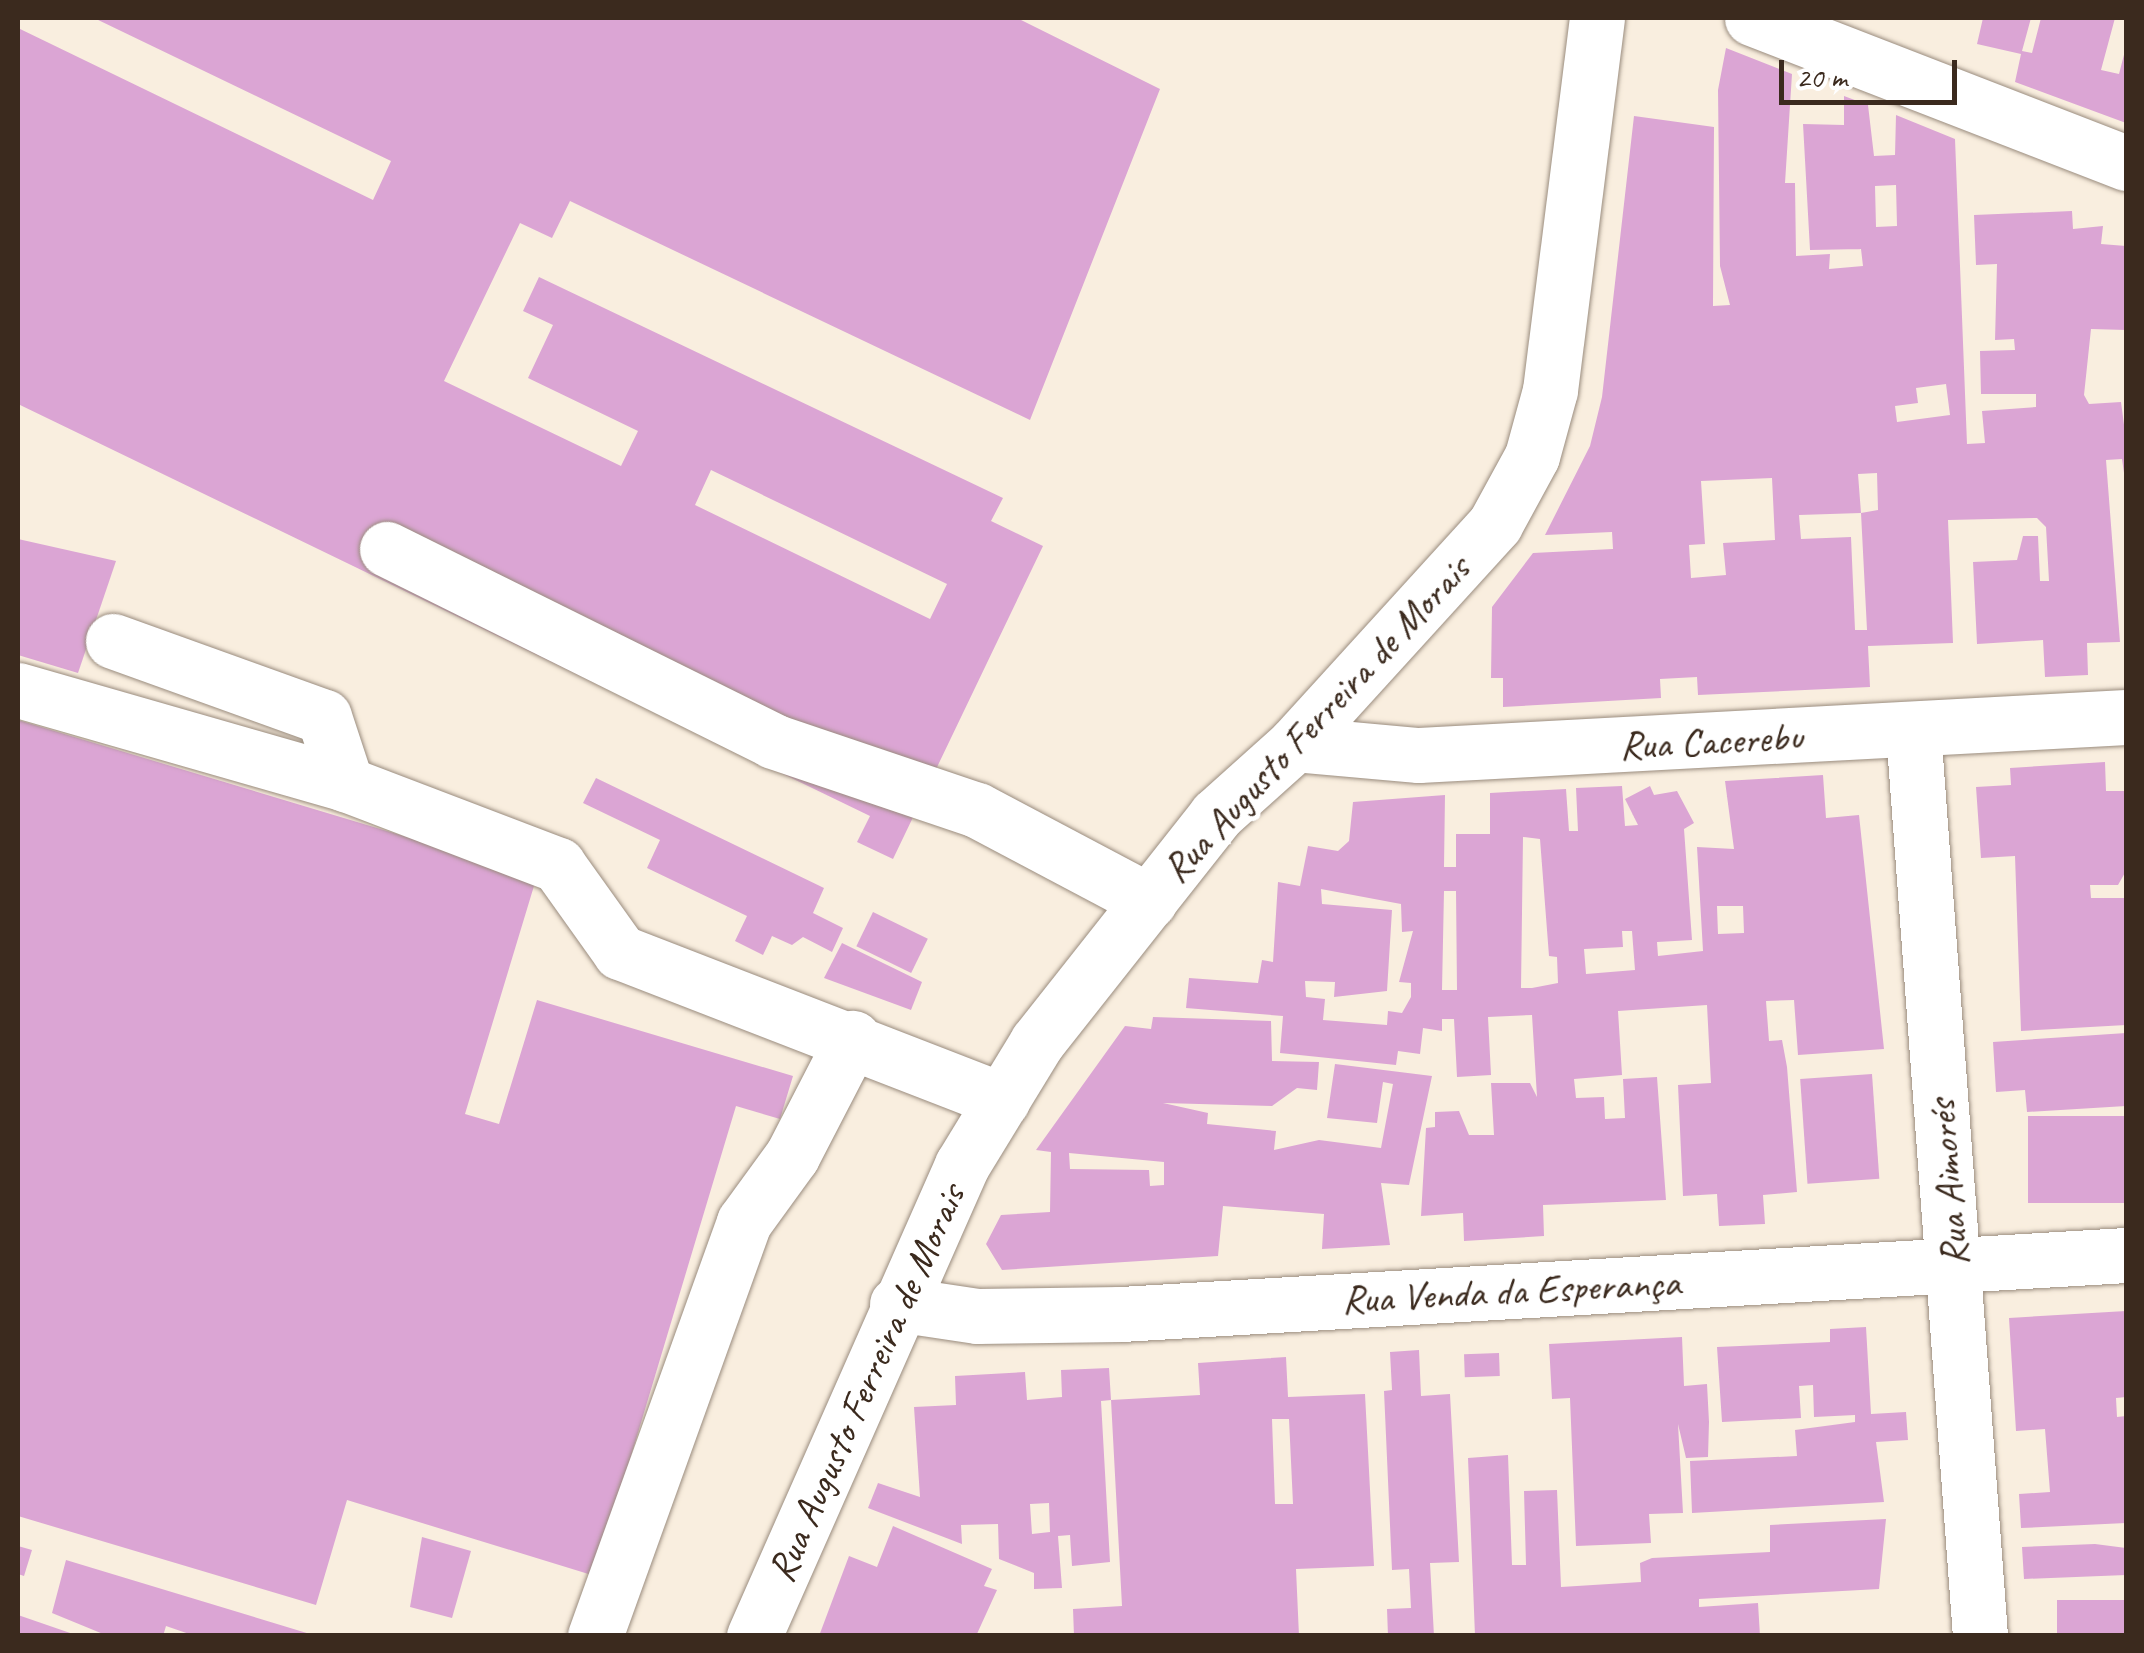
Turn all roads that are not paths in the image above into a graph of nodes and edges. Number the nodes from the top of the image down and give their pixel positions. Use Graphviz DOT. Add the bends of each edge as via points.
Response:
graph roads {
  1 [pos="1597,18"];
  2 [pos="1752,18"];
  3 [pos="2126,163"];
  4 [pos="387,549"];
  5 [pos="113,641"];
  6 [pos="18,690"];
  7 [pos="2126,717"];
  8 [pos="1913,730"];
  9 [pos="1295,744"];
  10 [pos="346,784"];
  11 [pos="1149,901"];
  12 [pos="852,1038"];
  13 [pos="1002,1100"];
  14 [pos="2126,1256"];
  15 [pos="1955,1264"];
  16 [pos="896,1304"];
  17 [pos="596,1636"];
  18 [pos="754,1636"];
  19 [pos="1980,1636"];
  1 -- 9 [label="street, Rua Augusto Ferreira de Morais" via="1555,355 1532,456 1495,524"];
  2 -- 3 [label="street"];
  4 -- 11 [label="street" via="772,741 977,810"];
  5 -- 10 [label="street" via="324,717"];
  6 -- 10 [label="street"];
  7 -- 8 [label="street, Rua Cacerebu"];
  8 -- 9 [label="street, Rua Cacerebu" via="1419,755"];
  8 -- 15 [label="street, Rua Aimorés"];
  9 -- 11 [label="street, Rua Augusto Ferreira de Morais" via="1216,816"];
  10 -- 12 [label="street" via="558,866 620,952"];
  11 -- 13 [label="street, Rua Augusto Ferreira de Morais"];
  12 -- 13 [label="street"];
  12 -- 17 [label="street" via="792,1156 744,1222"];
  13 -- 16 [label="street, Rua Augusto Ferreira de Morais"];
  14 -- 15 [label="street, Rua Venda da Esperança"];
  15 -- 16 [label="street, Rua Venda da Esperança" via="1121,1314 977,1316"];
  15 -- 19 [label="street, Rua Aimorés"];
  16 -- 18 [label="street, Rua Augusto Ferreira de Morais"];
}
